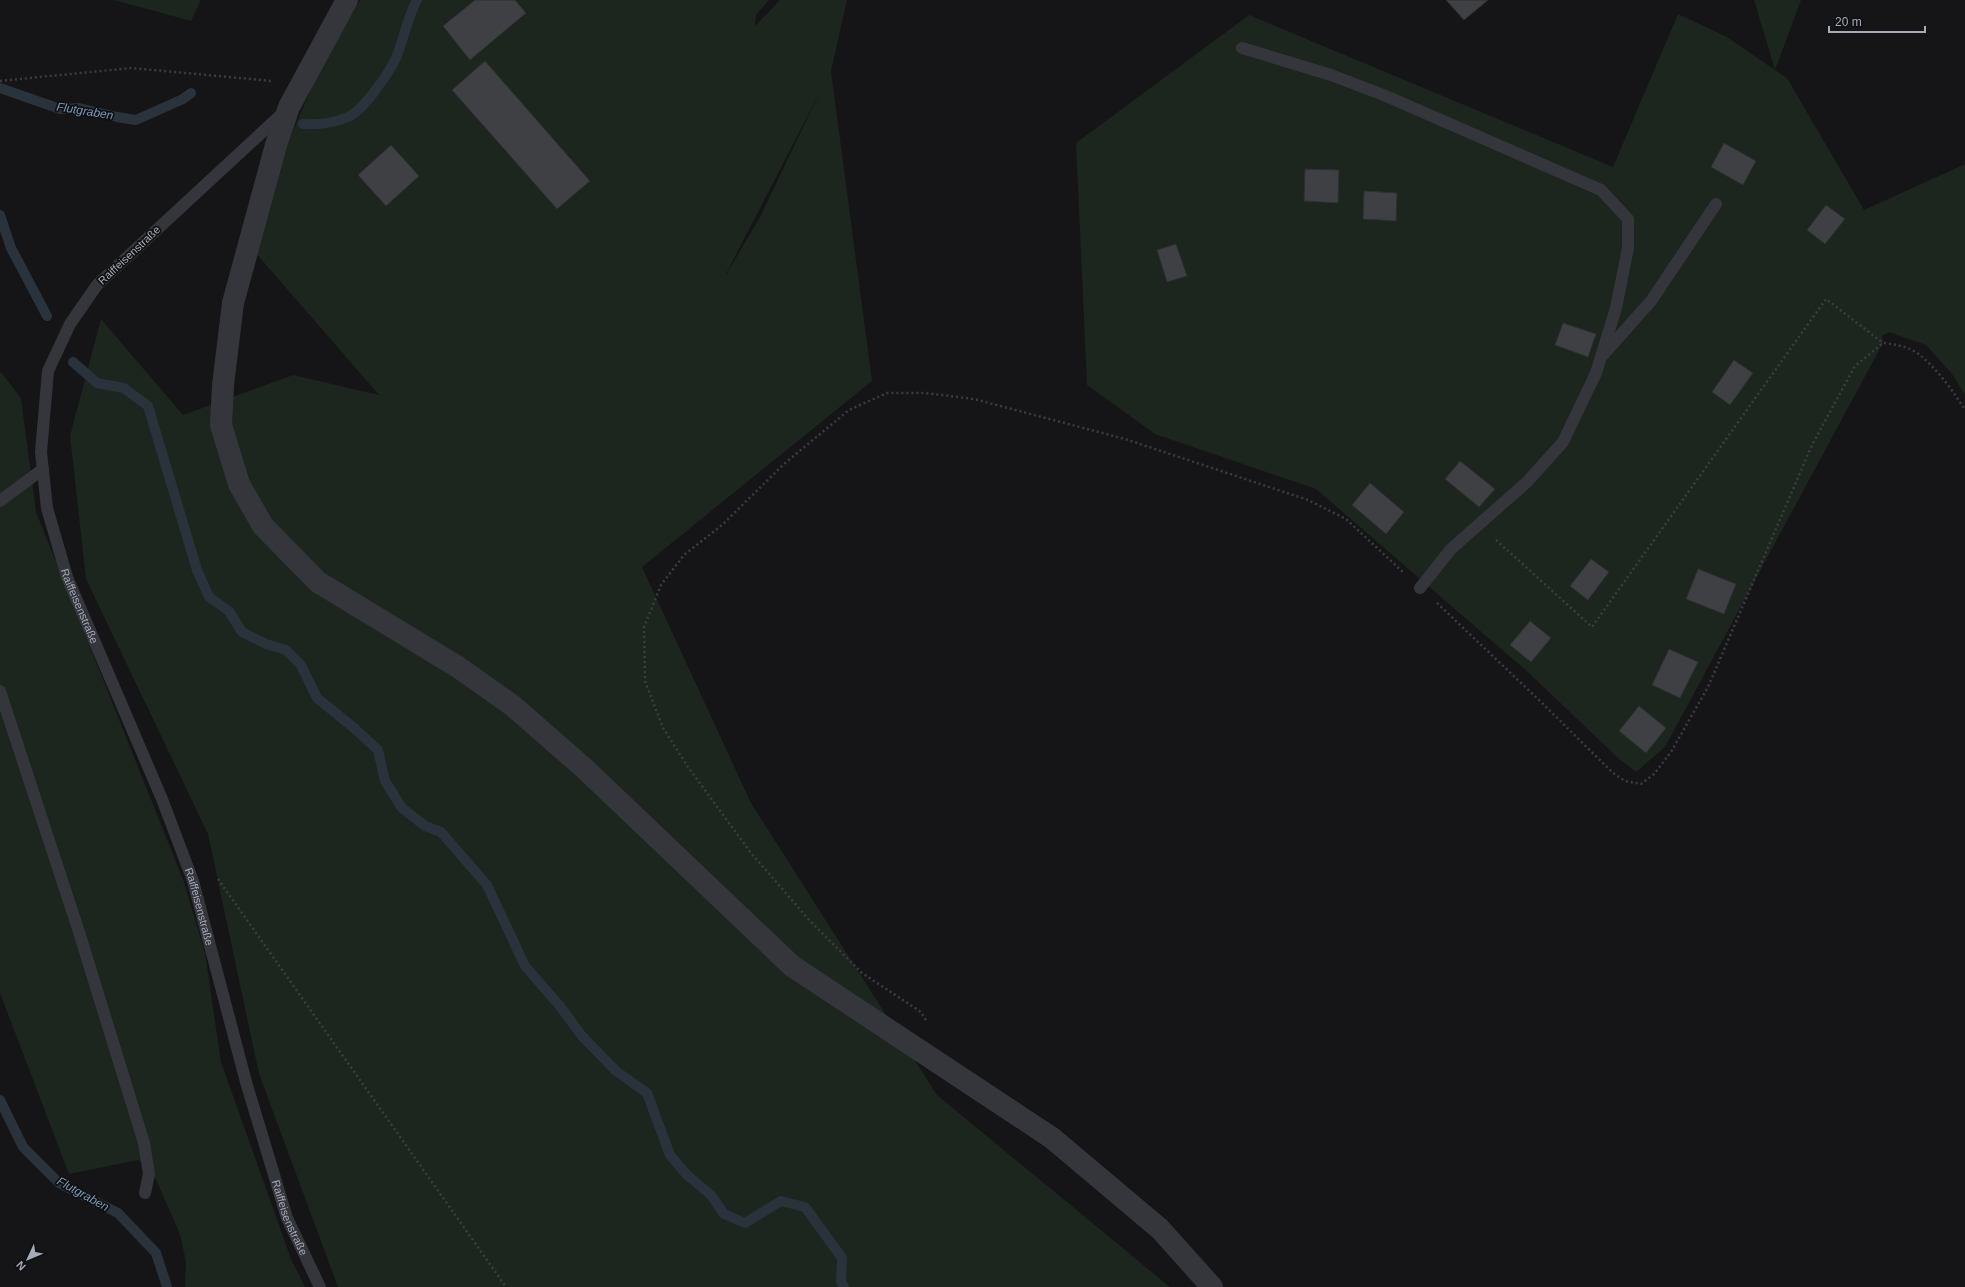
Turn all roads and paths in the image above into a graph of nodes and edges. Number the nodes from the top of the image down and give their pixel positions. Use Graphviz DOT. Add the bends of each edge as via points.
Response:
graph roads {
  1 [pos="347,0"];
  2 [pos="1242,48"];
  3 [pos="0,80"];
  4 [pos="301,84"];
  5 [pos="289,107"];
  6 [pos="1716,204"];
  7 [pos="1883,343"];
  8 [pos="1601,357"];
  9 [pos="1965,410"];
  10 [pos="43,469"];
  11 [pos="0,501"];
  12 [pos="1479,524"];
  13 [pos="1420,588"];
  14 [pos="0,691"];
  15 [pos="216,877"];
  16 [pos="928,1024"];
  17 [pos="145,1193"];
  18 [pos="320,1287"];
  19 [pos="506,1287"];
  20 [pos="1212,1287"];
  1 -- 4 [label="street, Raiffeisenstraße"];
  2 -- 8 [label="lane" via="1331,75 1386,96 1601,190 1628,219 1628,248 1616,308"];
  3 -- 4 [label="path" via="131,68"];
  4 -- 5 [label="street, Raiffeisenstraße"];
  5 -- 10 [label="lane, Raiffeisenstraße" via="96,285 70,324 48,371 41,452"];
  5 -- 20 [label="street" via="233,303 223,385 221,425 238,484 263,526 318,582 458,667 513,706 584,768 792,966 1052,1138 1160,1229"];
  6 -- 8 [label="lane" via="1651,301"];
  7 -- 9 [label="path" via="1897,344 1920,355 1954,393"];
  7 -- 12 [label="path" via="1826,299 1592,627"];
  7 -- 13 [label="path" via="1855,366 1812,445 1708,687 1671,752 1654,774 1641,784 1625,781 1613,773"];
  8 -- 12 [label="lane" via="1563,442 1527,482"];
  10 -- 11 [label="lane"];
  10 -- 18 [label="lane, Raiffeisenstraße" via="47,508 68,577 162,799 193,881 246,1082 287,1218"];
  12 -- 13 [label="lane" via="1451,549"];
  13 -- 16 [label="path" via="1346,519 1308,500 1125,439 974,399 925,393 887,393 849,410 784,464 722,526 684,555 661,586 644,627 645,681 663,728 688,767 751,853 810,920 862,973 921,1012"];
  14 -- 17 [label="lane" via="79,932 144,1143 149,1174"];
  15 -- 19 [label="path"];
}
